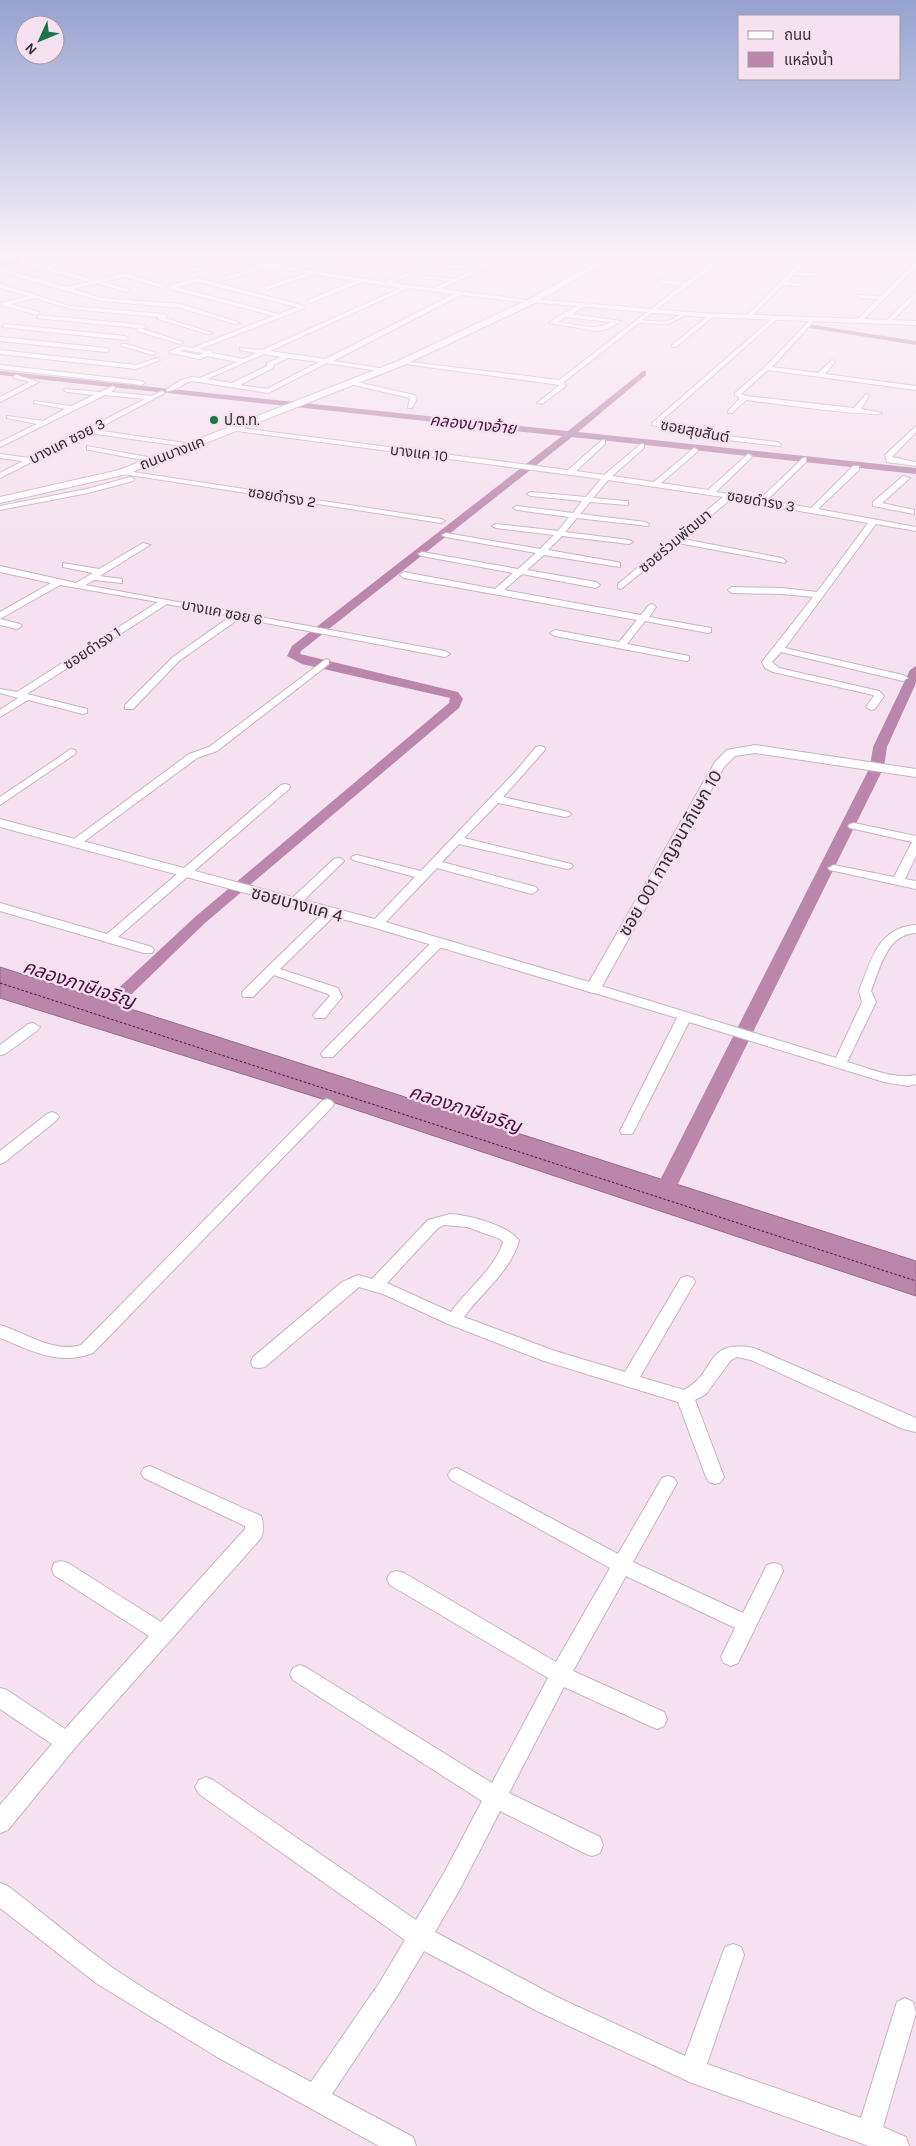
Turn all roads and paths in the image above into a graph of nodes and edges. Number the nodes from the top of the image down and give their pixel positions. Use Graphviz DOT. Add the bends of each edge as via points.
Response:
graph roads {
  1 [pos="59,358"];
  2 [pos="91,358"];
  3 [pos="162,358"];
  4 [pos="231,358"];
  5 [pos="250,358"];
  6 [pos="282,358"];
  7 [pos="303,358"];
  8 [pos="330,358"];
  9 [pos="413,358"];
  10 [pos="590,358"];
  11 [pos="729,358"];
  12 [pos="776,358"];
  13 [pos="86,361"];
  14 [pos="244,361"];
  15 [pos="324,361"];
  16 [pos="832,362"];
  17 [pos="269,364"];
  18 [pos="401,364"];
  19 [pos="0,367"];
  20 [pos="767,368"];
  21 [pos="384,370"];
  22 [pos="510,372"];
  23 [pos="64,374"];
  24 [pos="821,374"];
  25 [pos="502,376"];
  26 [pos="10,377"];
  27 [pos="201,380"];
  28 [pos="142,382"];
  29 [pos="560,382"];
  30 [pos="352,383"];
  31 [pos="232,386"];
  32 [pos="113,388"];
  33 [pos="916,388"];
  34 [pos="68,390"];
  35 [pos="104,394"];
  36 [pos="866,396"];
  37 [pos="151,398"];
  38 [pos="744,398"];
  39 [pos="0,400"];
  40 [pos="36,402"];
  41 [pos="540,403"];
  42 [pos="410,407"];
  43 [pos="74,409"];
  44 [pos="856,410"];
  45 [pos="730,412"];
  46 [pos="878,413"];
  47 [pos="9,417"];
  48 [pos="45,423"];
  49 [pos="916,428"];
  50 [pos="232,429"];
  51 [pos="88,431"];
  52 [pos="0,435"];
  53 [pos="16,438"];
  54 [pos="602,442"];
  55 [pos="903,442"];
  56 [pos="777,444"];
  57 [pos="916,444"];
  58 [pos="0,446"];
  59 [pos="192,446"];
  60 [pos="641,446"];
  61 [pos="90,448"];
  62 [pos="694,450"];
  63 [pos="0,456"];
  64 [pos="748,456"];
  65 [pos="29,460"];
  66 [pos="153,460"];
  67 [pos="803,460"];
  68 [pos="916,464"];
  69 [pos="856,468"];
  70 [pos="570,472"];
  71 [pos="0,476"];
  72 [pos="126,476"];
  73 [pos="606,477"];
  74 [pos="906,478"];
  75 [pos="655,485"];
  76 [pos="710,493"];
  77 [pos="530,494"];
  78 [pos="730,496"];
  79 [pos="588,499"];
  80 [pos="762,501"];
  81 [pos="12,503"];
  82 [pos="625,503"];
  83 [pos="0,508"];
  84 [pos="517,508"];
  85 [pos="814,510"];
  86 [pos="913,510"];
  87 [pos="574,515"];
  88 [pos="441,521"];
  89 [pos="874,521"];
  90 [pos="645,524"];
  91 [pos="897,525"];
  92 [pos="496,526"];
  93 [pos="916,529"];
  94 [pos="560,533"];
  95 [pos="446,535"];
  96 [pos="676,540"];
  97 [pos="630,542"];
  98 [pos="146,545"];
  99 [pos="541,552"];
  100 [pos="422,554"];
  101 [pos="782,561"];
  102 [pos="66,565"];
  103 [pos="617,565"];
  104 [pos="0,568"];
  105 [pos="520,571"];
  106 [pos="96,574"];
  107 [pos="404,575"];
  108 [pos="119,581"];
  109 [pos="58,582"];
  110 [pos="596,585"];
  111 [pos="77,586"];
  112 [pos="621,586"];
  113 [pos="732,590"];
  114 [pos="497,592"];
  115 [pos="820,595"];
  116 [pos="166,601"];
  117 [pos="652,607"];
  118 [pos="238,615"];
  119 [pos="0,616"];
  120 [pos="642,619"];
  121 [pos="0,622"];
  122 [pos="17,626"];
  123 [pos="708,630"];
  124 [pos="555,633"];
  125 [pos="621,646"];
  126 [pos="779,649"];
  127 [pos="444,654"];
  128 [pos="686,658"];
  129 [pos="326,662"];
  130 [pos="903,678"];
  131 [pos="2,691"];
  132 [pos="22,696"];
  133 [pos="128,707"];
  134 [pos="871,707"];
  135 [pos="83,711"];
  136 [pos="0,714"];
  137 [pos="540,749"];
  138 [pos="71,752"];
  139 [pos="916,773"];
  140 [pos="285,786"];
  141 [pos="497,799"];
  142 [pos="0,802"];
  143 [pos="565,814"];
  144 [pos="0,823"];
  145 [pos="854,826"];
  146 [pos="916,839"];
  147 [pos="456,840"];
  148 [pos="74,844"];
  149 [pos="916,844"];
  150 [pos="357,858"];
  151 [pos="338,862"];
  152 [pos="433,863"];
  153 [pos="567,866"];
  154 [pos="834,868"];
  155 [pos="183,874"];
  156 [pos="422,875"];
  157 [pos="898,882"];
  158 [pos="916,885"];
  159 [pos="532,890"];
  160 [pos="294,903"];
  161 [pos="0,907"];
  162 [pos="330,912"];
  163 [pos="377,924"];
  164 [pos="916,929"];
  165 [pos="109,939"];
  166 [pos="439,942"];
  167 [pos="148,950"];
  168 [pos="271,970"];
  169 [pos="593,988"];
  170 [pos="248,994"];
  171 [pos="320,1015"];
  172 [pos="685,1016"];
  173 [pos="34,1027"];
  174 [pos="0,1051"];
  175 [pos="328,1054"];
  176 [pos="840,1063"];
  177 [pos="916,1079"];
  178 [pos="327,1104"];
  179 [pos="52,1117"];
  180 [pos="627,1131"];
  181 [pos="0,1159"];
  182 [pos="687,1282"];
  183 [pos="376,1285"];
  184 [pos="454,1320"];
  185 [pos="1,1332"];
  186 [pos="259,1362"];
  187 [pos="630,1379"];
  188 [pos="685,1397"];
  189 [pos="916,1424"];
  190 [pos="150,1473"];
  191 [pos="457,1475"];
  192 [pos="715,1477"];
  193 [pos="668,1483"];
  194 [pos="621,1565"];
  195 [pos="60,1569"];
  196 [pos="774,1571"];
  197 [pos="397,1579"];
  198 [pos="747,1624"];
  199 [pos="163,1634"];
  200 [pos="730,1657"];
  201 [pos="300,1674"];
  202 [pos="560,1675"];
  203 [pos="0,1697"];
  204 [pos="657,1719"];
  205 [pos="67,1742"];
  206 [pos="206,1788"];
  207 [pos="496,1798"];
  208 [pos="0,1822"];
  209 [pos="592,1845"];
  210 [pos="0,1894"];
  211 [pos="420,1936"];
  212 [pos="733,1955"];
  213 [pos="905,2010"];
  214 [pos="692,2071"];
  215 [pos="315,2097"];
  216 [pos="869,2133"];
  217 [pos="404,2146"];
  218 [pos="897,2146"];
  1 -- 13 [label="street"];
  2 -- 13 [label="street"];
  3 -- 13 [label="street" via="136,367"];
  4 -- 14 [label="street"];
  5 -- 14 [label="street"];
  6 -- 17 [label="street"];
  7 -- 15 [label="street"];
  8 -- 15 [label="street"];
  9 -- 18 [label="main road, ถนนบางแค"];
  10 -- 29 [label="street"];
  11 -- 56 [label="street, ซอยสุขสันต์" via="654,424"];
  12 -- 20 [label="street"];
  13 -- 23 [label="street"];
  14 -- 17 [label="street"];
  14 -- 27 [label="street"];
  15 -- 21 [label="street"];
  15 -- 31 [label="street" via="268,391"];
  16 -- 24 [label="street"];
  17 -- 31 [label="street" via="271,367"];
  18 -- 21 [label="main road, ถนนบางแค"];
  18 -- 25 [label="street"];
  19 -- 23 [label="street"];
  20 -- 24 [label="street"];
  20 -- 38 [label="street" via="737,394"];
  21 -- 30 [label="main road, ถนนบางแค"];
  22 -- 25 [label="street"];
  23 -- 28 [label="street"];
  24 -- 33 [label="street"];
  25 -- 29 [label="street"];
  26 -- 39 [label="street" via="36,382"];
  27 -- 31 [label="street"];
  27 -- 37 [label="street, บางแค ซอย 3" via="187,379"];
  29 -- 41 [label="street" via="564,385"];
  30 -- 42 [label="street" via="412,396"];
  30 -- 50 [label="main road, ถนนบางแค"];
  32 -- 35 [label="street"];
  34 -- 35 [label="street"];
  35 -- 37 [label="street"];
  35 -- 43 [label="street"];
  36 -- 44 [label="street"];
  37 -- 51 [label="street, บางแค ซอย 3"];
  38 -- 44 [label="street"];
  38 -- 45 [label="street"];
  40 -- 43 [label="street"];
  43 -- 48 [label="street"];
  44 -- 46 [label="street"];
  47 -- 48 [label="street"];
  48 -- 53 [label="street"];
  49 -- 55 [label="street"];
  50 -- 59 [label="main road, ถนนบางแค"];
  50 -- 70 [label="street, บางแค 10"];
  51 -- 59 [label="street"];
  51 -- 65 [label="street, บางแค ซอย 3"];
  52 -- 53 [label="street"];
  53 -- 58 [label="street"];
  54 -- 70 [label="street"];
  55 -- 57 [label="street"];
  55 -- 68 [label="street" via="888,458"];
  59 -- 66 [label="main road, ถนนบางแค"];
  60 -- 73 [label="street"];
  61 -- 66 [label="street"];
  62 -- 75 [label="street"];
  63 -- 65 [label="street"];
  64 -- 76 [label="street"];
  65 -- 71 [label="street, บางแค ซอย 3"];
  66 -- 72 [label="main road, ถนนบางแค"];
  67 -- 80 [label="street"];
  69 -- 85 [label="street"];
  70 -- 73 [label="street, บางแค 10"];
  72 -- 81 [label="main road, ถนนบางแค" via="76,484"];
  72 -- 88 [label="street, ซอยดำรง 2"];
  73 -- 75 [label="street, ซอยดำรง 3"];
  73 -- 79 [label="street"];
  74 -- 86 [label="street" via="876,504"];
  75 -- 76 [label="street, ซอยดำรง 3"];
  76 -- 78 [label="street, ซอยดำรง 3"];
  77 -- 79 [label="street"];
  78 -- 80 [label="street, ซอยดำรง 3"];
  78 -- 96 [label="street, ซอยร่วมพัฒนา"];
  79 -- 82 [label="street"];
  79 -- 87 [label="street"];
  80 -- 85 [label="street, ซอยดำรง 3"];
  81 -- 83 [label="street"];
  84 -- 87 [label="street"];
  85 -- 89 [label="street, ซอยดำรง 3"];
  86 -- 91 [label="street"];
  87 -- 90 [label="street"];
  87 -- 94 [label="street"];
  89 -- 91 [label="street, ซอยดำรง 3"];
  89 -- 115 [label="street"];
  91 -- 93 [label="street, ซอยดำรง 3"];
  92 -- 94 [label="street"];
  94 -- 97 [label="street"];
  94 -- 99 [label="street"];
  95 -- 99 [label="street"];
  96 -- 101 [label="street"];
  96 -- 112 [label="street, ซอยร่วมพัฒนา"];
  98 -- 106 [label="street"];
  99 -- 103 [label="street"];
  99 -- 105 [label="street"];
  100 -- 105 [label="street"];
  102 -- 106 [label="street"];
  104 -- 109 [label="street, บางแค ซอย 6"];
  105 -- 110 [label="street"];
  105 -- 114 [label="street"];
  106 -- 108 [label="street"];
  106 -- 111 [label="street"];
  107 -- 114 [label="street"];
  109 -- 111 [label="street, บางแค ซอย 6"];
  109 -- 119 [label="street"];
  111 -- 116 [label="street, บางแค ซอย 6"];
  113 -- 115 [label="street"];
  114 -- 120 [label="street"];
  115 -- 126 [label="street"];
  116 -- 118 [label="street, บางแค ซอย 6"];
  116 -- 132 [label="street, ซอยดำรง 1"];
  117 -- 120 [label="street"];
  118 -- 127 [label="street, บางแค ซอย 6"];
  118 -- 133 [label="street" via="176,660"];
  120 -- 123 [label="street"];
  120 -- 125 [label="street"];
  121 -- 122 [label="street"];
  124 -- 125 [label="street"];
  125 -- 128 [label="street"];
  126 -- 130 [label="street"];
  126 -- 134 [label="street" via="767,662 768,666 876,693 879,696"];
  129 -- 148 [label="street" via="213,749 193,756"];
  131 -- 132 [label="street"];
  132 -- 135 [label="street"];
  132 -- 136 [label="street, ซอยดำรง 1"];
  137 -- 141 [label="street"];
  138 -- 142 [label="street"];
  139 -- 169 [label="street, ซอย 001 กาญจนาภิเษก 10" via="755,749 731,753 724,759"];
  140 -- 155 [label="street"];
  141 -- 143 [label="street"];
  141 -- 147 [label="street"];
  144 -- 148 [label="street, ซอยบางแค 4"];
  145 -- 146 [label="street"];
  147 -- 152 [label="street"];
  147 -- 153 [label="street"];
  148 -- 155 [label="street, ซอยบางแค 4"];
  149 -- 157 [label="street"];
  150 -- 156 [label="street"];
  151 -- 160 [label="street"];
  152 -- 156 [label="street"];
  152 -- 159 [label="street"];
  154 -- 157 [label="street"];
  155 -- 160 [label="street, ซอยบางแค 4"];
  155 -- 165 [label="street"];
  156 -- 163 [label="street"];
  157 -- 158 [label="street"];
  160 -- 162 [label="street, ซอยบางแค 4"];
  161 -- 165 [label="street"];
  162 -- 163 [label="street, ซอยบางแค 4"];
  162 -- 168 [label="street"];
  163 -- 166 [label="street, ซอยบางแค 4"];
  164 -- 176 [label="street" via="895,933 886,943 865,991 869,1002"];
  165 -- 167 [label="street"];
  166 -- 169 [label="street, ซอยบางแค 4"];
  166 -- 175 [label="street"];
  168 -- 170 [label="street"];
  168 -- 171 [label="street" via="333,991 336,997"];
  169 -- 172 [label="street"];
  172 -- 176 [label="street"];
  172 -- 180 [label="street"];
  173 -- 174 [label="street"];
  176 -- 177 [label="street" via="889,1079 908,1082"];
  178 -- 185 [label="street" via="87,1349 79,1353 60,1353"];
  179 -- 181 [label="street"];
  182 -- 187 [label="street"];
  183 -- 184 [label="street"];
  183 -- 184 [label="street" via="441,1219 452,1218 505,1235 511,1241 510,1248"];
  183 -- 186 [label="street" via="358,1281 348,1286"];
  184 -- 187 [label="street" via="550,1356"];
  187 -- 188 [label="street"];
  188 -- 189 [label="street" via="700,1389 725,1355 736,1351 754,1354 909,1424"];
  188 -- 192 [label="street"];
  190 -- 199 [label="street" via="254,1522 254,1532"];
  191 -- 194 [label="street"];
  193 -- 194 [label="street"];
  194 -- 198 [label="street"];
  194 -- 202 [label="street"];
  195 -- 199 [label="street"];
  196 -- 198 [label="street"];
  197 -- 202 [label="street"];
  198 -- 200 [label="street"];
  199 -- 205 [label="street"];
  201 -- 207 [label="street"];
  202 -- 204 [label="street"];
  202 -- 207 [label="street"];
  203 -- 205 [label="street"];
  205 -- 208 [label="street"];
  206 -- 211 [label="street"];
  207 -- 209 [label="street"];
  207 -- 211 [label="street"];
  210 -- 215 [label="street" via="70,1951 120,1986"];
  211 -- 214 [label="street" via="548,2005"];
  211 -- 215 [label="street" via="388,1990"];
  212 -- 214 [label="street"];
  213 -- 216 [label="street"];
  214 -- 216 [label="street"];
  215 -- 217 [label="street"];
  216 -- 218 [label="street"];
}
